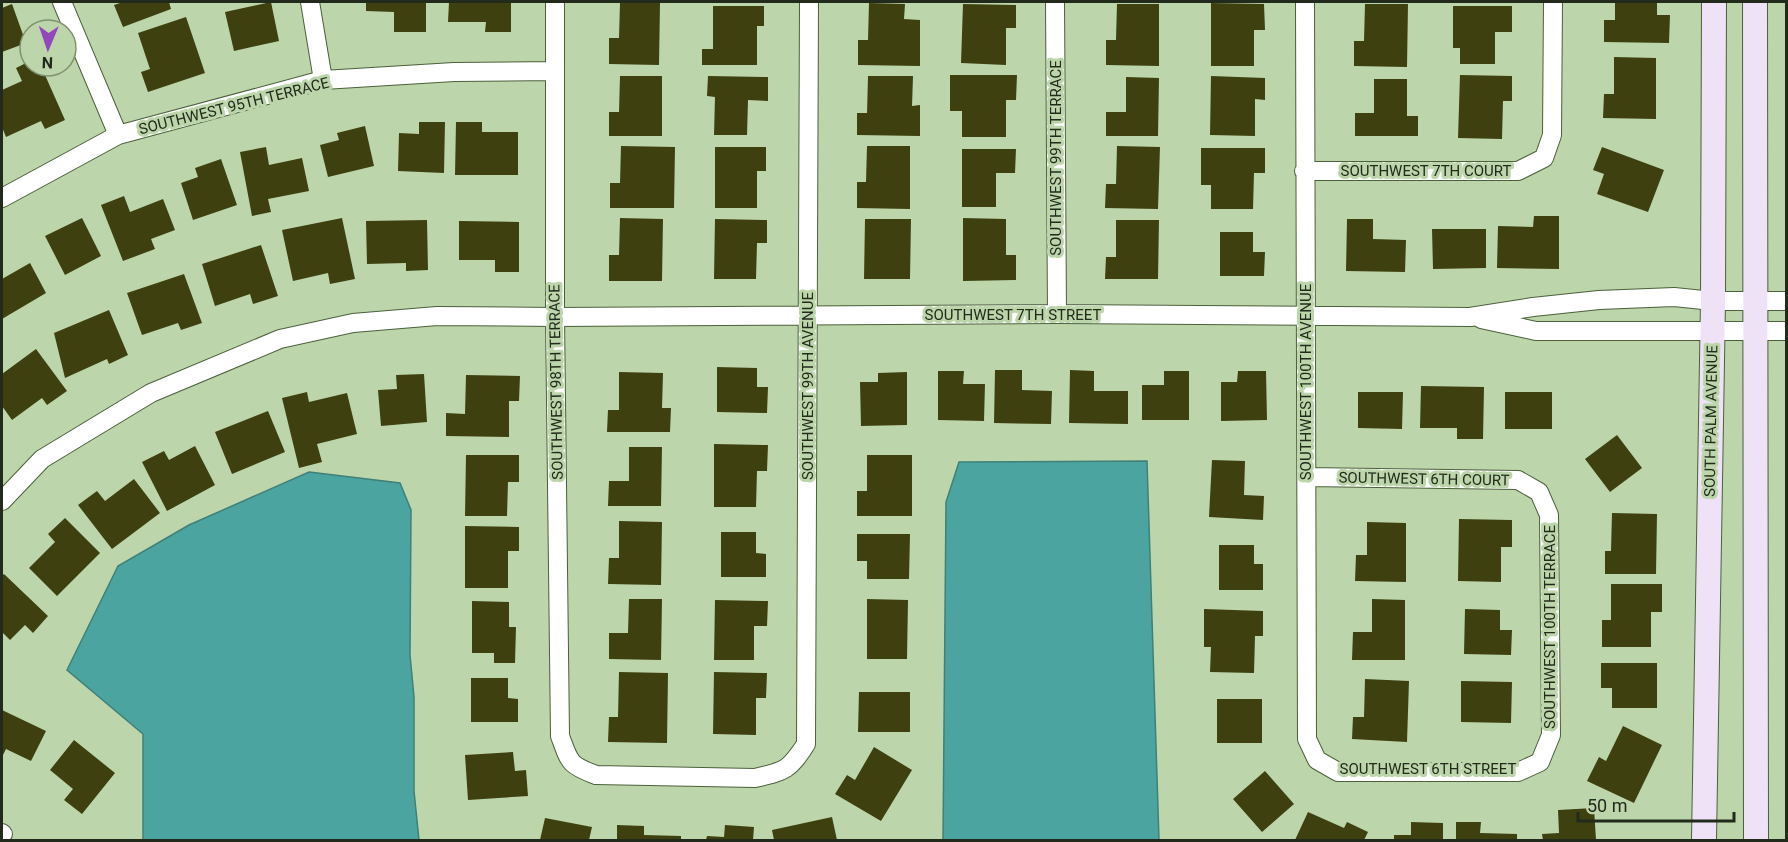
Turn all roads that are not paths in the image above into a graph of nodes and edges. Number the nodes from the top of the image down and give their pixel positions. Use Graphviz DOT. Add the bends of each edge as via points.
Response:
graph roads {
  1 [pos="62,2"];
  2 [pos="310,2"];
  3 [pos="555,2"];
  4 [pos="808,2"];
  5 [pos="1055,2"];
  6 [pos="1305,2"];
  7 [pos="1553,2"];
  8 [pos="1714,2"];
  9 [pos="1755,2"];
  10 [pos="554,71"];
  11 [pos="323,80"];
  12 [pos="117,135"];
  13 [pos="1304,171"];
  14 [pos="2,198"];
  15 [pos="1713,301"];
  16 [pos="1754,301"];
  17 [pos="1786,301"];
  18 [pos="1057,314"];
  19 [pos="808,315"];
  20 [pos="555,317"];
  21 [pos="1305,317"];
  22 [pos="1470,317"];
  23 [pos="1713,330"];
  24 [pos="1786,330"];
  25 [pos="1755,331"];
  26 [pos="1307,477"];
  27 [pos="1539,492"];
  28 [pos="2,501"];
  29 [pos="1317,760"];
  30 [pos="569,761"];
  31 [pos="1540,762"];
  32 [pos="1704,840"];
  33 [pos="1756,840"];
  1 -- 12 [label="street"];
  2 -- 11 [label="street"];
  3 -- 10 [label="street, SOUTHWEST 98TH TERRACE"];
  4 -- 19 [label="street, SOUTHWEST 99TH AVENUE"];
  5 -- 18 [label="street, SOUTHWEST 99TH TERRACE"];
  6 -- 13 [label="street, SOUTHWEST 100TH AVENUE"];
  7 -- 13 [label="street, SOUTHWEST 7TH COURT" via="1552,135 1544,158 1518,171"];
  8 -- 15 [label="main road, SOUTH PALM AVENUE"];
  9 -- 16 [label="main road"];
  10 -- 11 [label="street, SOUTHWEST 95TH TERRACE"];
  10 -- 20 [label="street, SOUTHWEST 98TH TERRACE"];
  11 -- 12 [label="street, SOUTHWEST 95TH TERRACE"];
  12 -- 14 [label="street, SOUTHWEST 95TH TERRACE"];
  13 -- 21 [label="street, SOUTHWEST 100TH AVENUE"];
  15 -- 16 [label="street, SOUTHWEST 7TH STREET"];
  15 -- 22 [label="street, SOUTHWEST 7TH STREET" via="1674,297 1599,300"];
  15 -- 23 [label="main road, SOUTH PALM AVENUE"];
  16 -- 17 [label="street, SOUTHWEST 7TH STREET"];
  16 -- 25 [label="main road"];
  18 -- 19 [label="street, SOUTHWEST 7TH STREET"];
  18 -- 21 [label="street, SOUTHWEST 7TH STREET"];
  19 -- 20 [label="street, SOUTHWEST 7TH STREET"];
  19 -- 30 [label="street, SOUTHWEST 99TH AVENUE" via="806,744 791,766 755,778 596,775"];
  20 -- 28 [label="street, SOUTHWEST 7TH STREET" via="437,316 353,323 280,339 151,393 42,459"];
  20 -- 30 [label="street, SOUTHWEST 98TH TERRACE" via="560,736"];
  21 -- 22 [label="street, SOUTHWEST 7TH STREET"];
  21 -- 26 [label="street, SOUTHWEST 100TH AVENUE"];
  22 -- 23 [label="street, SOUTHWEST 7TH STREET" via="1536,331"];
  23 -- 25 [label="street, SOUTHWEST 7TH STREET"];
  23 -- 32 [label="main road, SOUTH PALM AVENUE"];
  24 -- 25 [label="street, SOUTHWEST 7TH STREET"];
  25 -- 33 [label="main road"];
  26 -- 27 [label="street, SOUTHWEST 6TH COURT" via="1518,480"];
  26 -- 29 [label="street, SOUTHWEST 100TH AVENUE" via="1307,739"];
  27 -- 31 [label="street, SOUTHWEST 100TH TERRACE" via="1550,515 1551,723 1551,735"];
  29 -- 31 [label="street, SOUTHWEST 6TH STREET" via="1338,772 1518,772"];
}
